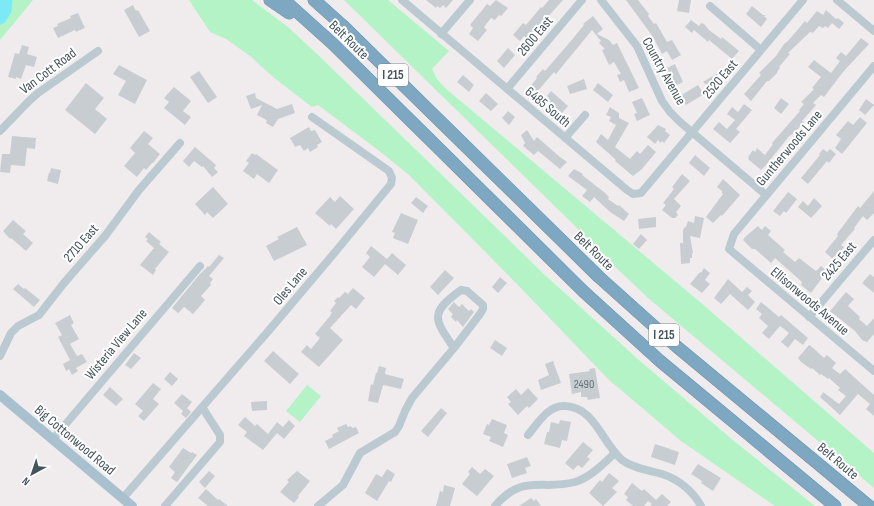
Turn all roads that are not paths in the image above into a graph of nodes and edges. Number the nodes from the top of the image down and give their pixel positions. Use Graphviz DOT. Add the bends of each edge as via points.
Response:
graph roads {
  1 [pos="270,0"];
  2 [pos="284,0"];
  3 [pos="314,0"];
  4 [pos="402,0"];
  5 [pos="470,0"];
  6 [pos="582,0"];
  7 [pos="601,0"];
  8 [pos="803,0"];
  9 [pos="837,0"];
  10 [pos="710,6"];
  11 [pos="874,31"];
  12 [pos="441,34"];
  13 [pos="333,44"];
  14 [pos="761,50"];
  15 [pos="98,52"];
  16 [pos="874,66"];
  17 [pos="507,89"];
  18 [pos="584,115"];
  19 [pos="312,117"];
  20 [pos="0,131"];
  21 [pos="692,132"];
  22 [pos="565,138"];
  23 [pos="180,143"];
  24 [pos="641,193"];
  25 [pos="766,195"];
  26 [pos="874,240"];
  27 [pos="729,249"];
  28 [pos="200,266"];
  29 [pos="809,317"];
  30 [pos="454,348"];
  31 [pos="0,356"];
  32 [pos="874,372"];
  33 [pos="0,395"];
  34 [pos="202,407"];
  35 [pos="528,434"];
  36 [pos="53,439"];
  37 [pos="615,453"];
  38 [pos="123,498"];
  39 [pos="132,506"];
  40 [pos="165,506"];
  41 [pos="318,506"];
  42 [pos="495,506"];
  43 [pos="701,506"];
  44 [pos="835,506"];
  45 [pos="868,506"];
  1 -- 13 [label="highway"];
  2 -- 13 [label="highway, Belt Route / I 215"];
  3 -- 45 [label="highway, Belt Route / I 215" via="599,277 676,346"];
  4 -- 12 [label="street, 6485 South"];
  5 -- 12 [label="street"];
  6 -- 17 [label="street, 2600 East"];
  7 -- 21 [label="street, Country Avenue" via="637,46 662,101"];
  8 -- 14 [label="street, 2520 East"];
  9 -- 11 [label="street"];
  10 -- 14 [label="street"];
  12 -- 17 [label="street, 6485 South"];
  13 -- 44 [label="highway, Belt Route / I 215" via="584,291 660,361"];
  14 -- 21 [label="street, 2520 East"];
  15 -- 20 [label="street, Van Cott Road" via="38,93"];
  16 -- 25 [label="street, Guntherwoods Lane"];
  17 -- 22 [label="street, 6485 South"];
  18 -- 22 [label="street"];
  19 -- 34 [label="street, Oles Lane" via="389,171 392,178 389,187"];
  21 -- 24 [label="street, 2520 East"];
  21 -- 25 [label="street, Country Avenue"];
  22 -- 24 [label="street, 6485 South" via="627,190 633,194"];
  23 -- 31 [label="street, 2710 East" via="39,315 18,326 11,333"];
  25 -- 27 [label="street, Guntherwoods Lane" via="734,234"];
  26 -- 29 [label="street, 2425 East"];
  27 -- 29 [label="street, Ellisonwoods Avenue"];
  28 -- 36 [label="street, Wisteria View Lane"];
  29 -- 32 [label="street, Ellisonwoods Avenue"];
  30 -- 30 [label="street" via="437,318 441,306 461,290 478,300 483,309"];
  30 -- 41 [label="street" via="412,398 395,432 363,451 341,488"];
  33 -- 36 [label="main road, Big Cottonwood Road"];
  34 -- 38 [label="street, Oles Lane"];
  34 -- 40 [label="street" via="220,435 220,442"];
  35 -- 37 [label="street" via="552,409 570,406 588,416"];
  36 -- 38 [label="main road, Big Cottonwood Road"];
  37 -- 42 [label="street" via="595,471 581,479 564,484 521,486 506,495"];
  37 -- 43 [label="street" via="634,466 662,474 680,483"];
  38 -- 39 [label="main road, Big Cottonwood Road"];
}
